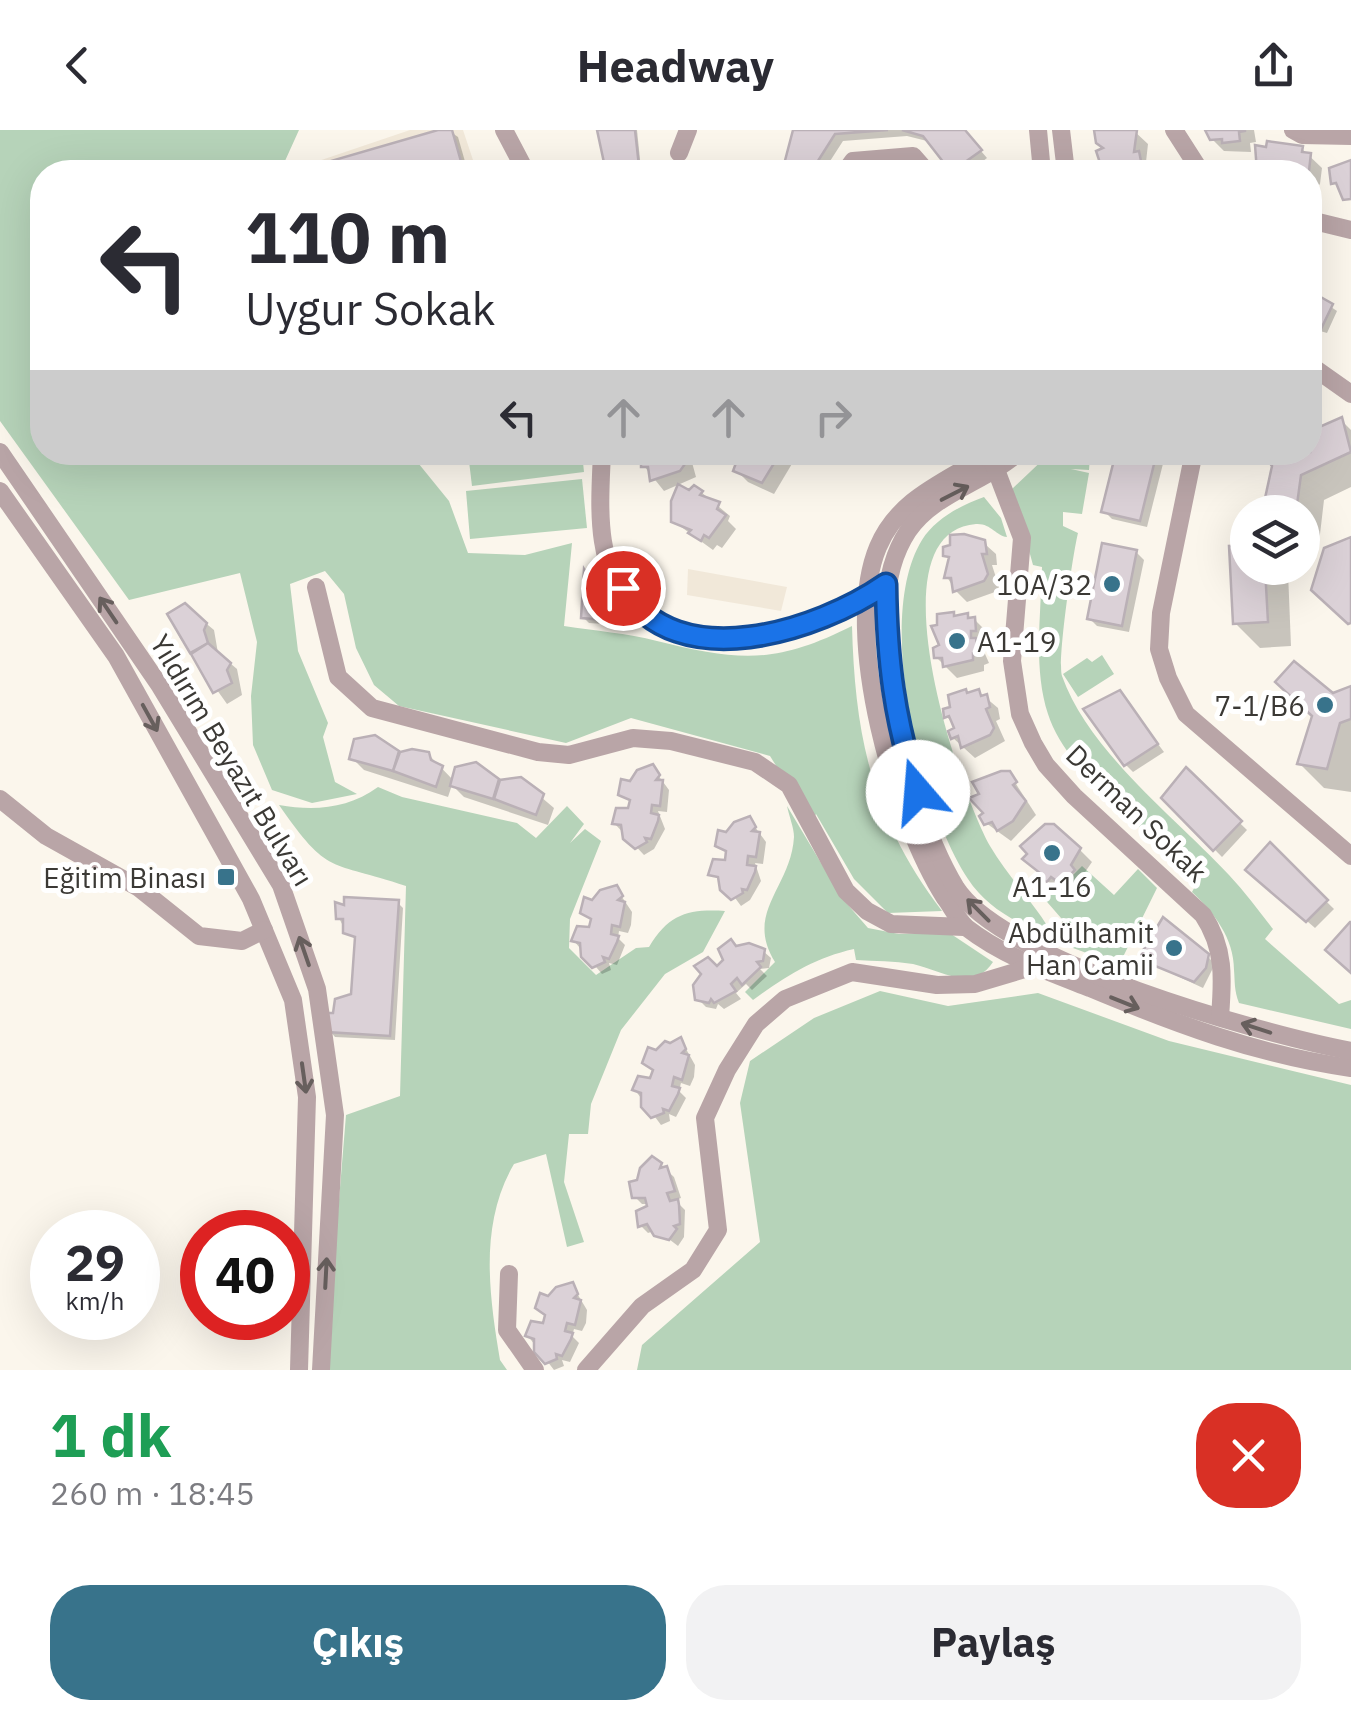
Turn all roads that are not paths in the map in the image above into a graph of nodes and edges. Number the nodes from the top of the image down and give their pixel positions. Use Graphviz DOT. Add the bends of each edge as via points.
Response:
graph roads {
  1 [pos="504,130"];
  2 [pos="688,130"];
  3 [pos="1038,130"];
  4 [pos="1060,130"];
  5 [pos="1174,130"];
  6 [pos="1293,130"];
  7 [pos="1351,136"];
  8 [pos="678,153"];
  9 [pos="520,160"];
  10 [pos="865,160"];
  11 [pos="916,160"];
  12 [pos="1041,160"];
  13 [pos="1064,160"];
  14 [pos="1193,160"];
  15 [pos="1322,223"];
  16 [pos="1351,230"];
  17 [pos="1322,373"];
  18 [pos="1351,394"];
  19 [pos="0,452"];
  20 [pos="601,465"];
  21 [pos="980,465"];
  22 [pos="985,465"];
  23 [pos="995,465"];
  24 [pos="1191,465"];
  25 [pos="0,491"];
  26 [pos="886,584"];
  27 [pos="316,587"];
  28 [pos="868,596"];
  29 [pos="0,799"];
  30 [pos="1351,856"];
  31 [pos="964,927"];
  32 [pos="264,930"];
  33 [pos="1035,966"];
  34 [pos="1058,967"];
  35 [pos="1220,1017"];
  36 [pos="1351,1051"];
  37 [pos="1351,1068"];
  38 [pos="510,1274"];
  39 [pos="299,1370"];
  40 [pos="321,1370"];
  41 [pos="535,1370"];
  42 [pos="586,1370"];
  1 -- 9 [label="street"];
  2 -- 8 [label="street"];
  3 -- 12 [label="street"];
  4 -- 13 [label="street"];
  5 -- 14 [label="street"];
  6 -- 7 [label="street"];
  10 -- 11 [label="street"];
  15 -- 16 [label="street"];
  17 -- 18 [label="street"];
  40 -- 19 [label="street, Yıldırım Beyazıt Bulvarı, one-way" via="335,1115 317,989 281,885 160,686"];
  20 -- 28 [label="street" via="598,526 612,570 634,606 674,631 731,638 790,632"];
  21 -- 28 [label="street" via="921,491 878,546"];
  26 -- 22 [label="street, one-way" via="908,531"];
  23 -- 35 [label="street, Derman Sokak" via="1022,538 1012,661 1020,714 1046,765 1216,934 1223,974"];
  24 -- 30 [label="street" via="1162,613 1159,649 1168,678 1186,714"];
  25 -- 32 [label="street, Yıldırım Beyazıt Bulvarı, one-way" via="116,656"];
  26 -- 28 [label="street"];
  34 -- 26 [label="street, one-way" via="985,919 957,889 942,857 897,726"];
  27 -- 31 [label="street" via="338,677 372,708 538,752 569,755 633,738 755,762 790,785 846,892 867,911 890,924"];
  28 -- 31 [label="street" via="873,692 898,797 929,872"];
  29 -- 32 [label="street" via="46,836 139,888 199,936 242,941"];
  31 -- 33 [label="street"];
  32 -- 39 [label="street, Yıldırım Beyazıt Bulvarı, one-way" via="293,1000 307,1097"];
  33 -- 34 [label="street"];
  33 -- 42 [label="street" via="975,984 937,986 852,972 786,999 756,1024 705,1118 718,1230 693,1270 642,1306"];
  34 -- 35 [label="street"];
  34 -- 37 [label="street, one-way" via="1206,1036"];
  36 -- 35 [label="street, one-way"];
  38 -- 41 [label="street" via="507,1330"];
}
